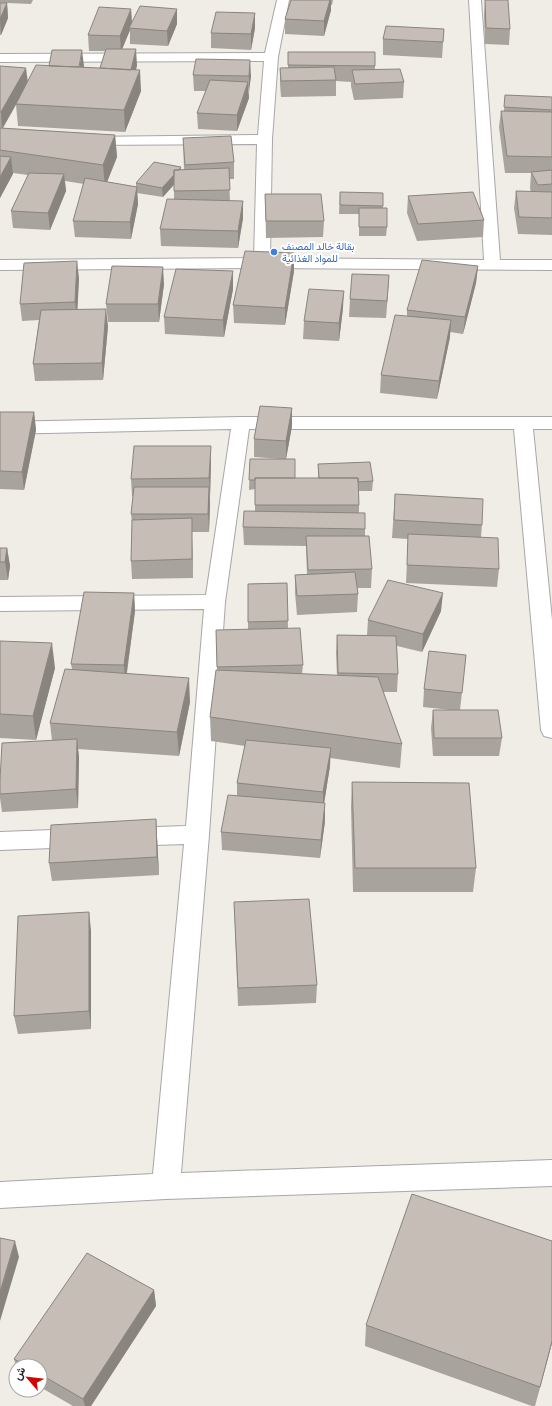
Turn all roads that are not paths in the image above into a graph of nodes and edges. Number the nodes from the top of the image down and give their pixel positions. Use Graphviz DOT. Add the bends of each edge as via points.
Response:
graph roads {
  1 [pos="283,0"];
  2 [pos="475,0"];
  3 [pos="271,57"];
  4 [pos="0,58"];
  5 [pos="265,140"];
  6 [pos="70,141"];
  7 [pos="262,263"];
  8 [pos="492,264"];
  9 [pos="0,265"];
  10 [pos="552,265"];
  11 [pos="241,423"];
  12 [pos="552,423"];
  13 [pos="523,424"];
  14 [pos="0,428"];
  15 [pos="215,602"];
  16 [pos="0,604"];
  17 [pos="552,730"];
  18 [pos="197,835"];
  19 [pos="0,841"];
  20 [pos="552,1173"];
  21 [pos="166,1186"];
  22 [pos="0,1195"];
  1 -- 3 [label="street"];
  2 -- 8 [label="street"];
  3 -- 4 [label="street"];
  3 -- 5 [label="street"];
  5 -- 6 [label="street"];
  5 -- 7 [label="street"];
  7 -- 8 [label="street"];
  7 -- 9 [label="street"];
  8 -- 10 [label="street"];
  11 -- 13 [label="street"];
  11 -- 14 [label="street"];
  11 -- 15 [label="street"];
  12 -- 13 [label="street"];
  13 -- 17 [label="street"];
  15 -- 16 [label="street"];
  15 -- 18 [label="street"];
  18 -- 19 [label="street"];
  18 -- 21 [label="street"];
  20 -- 21 [label="street"];
  21 -- 22 [label="street"];
}
